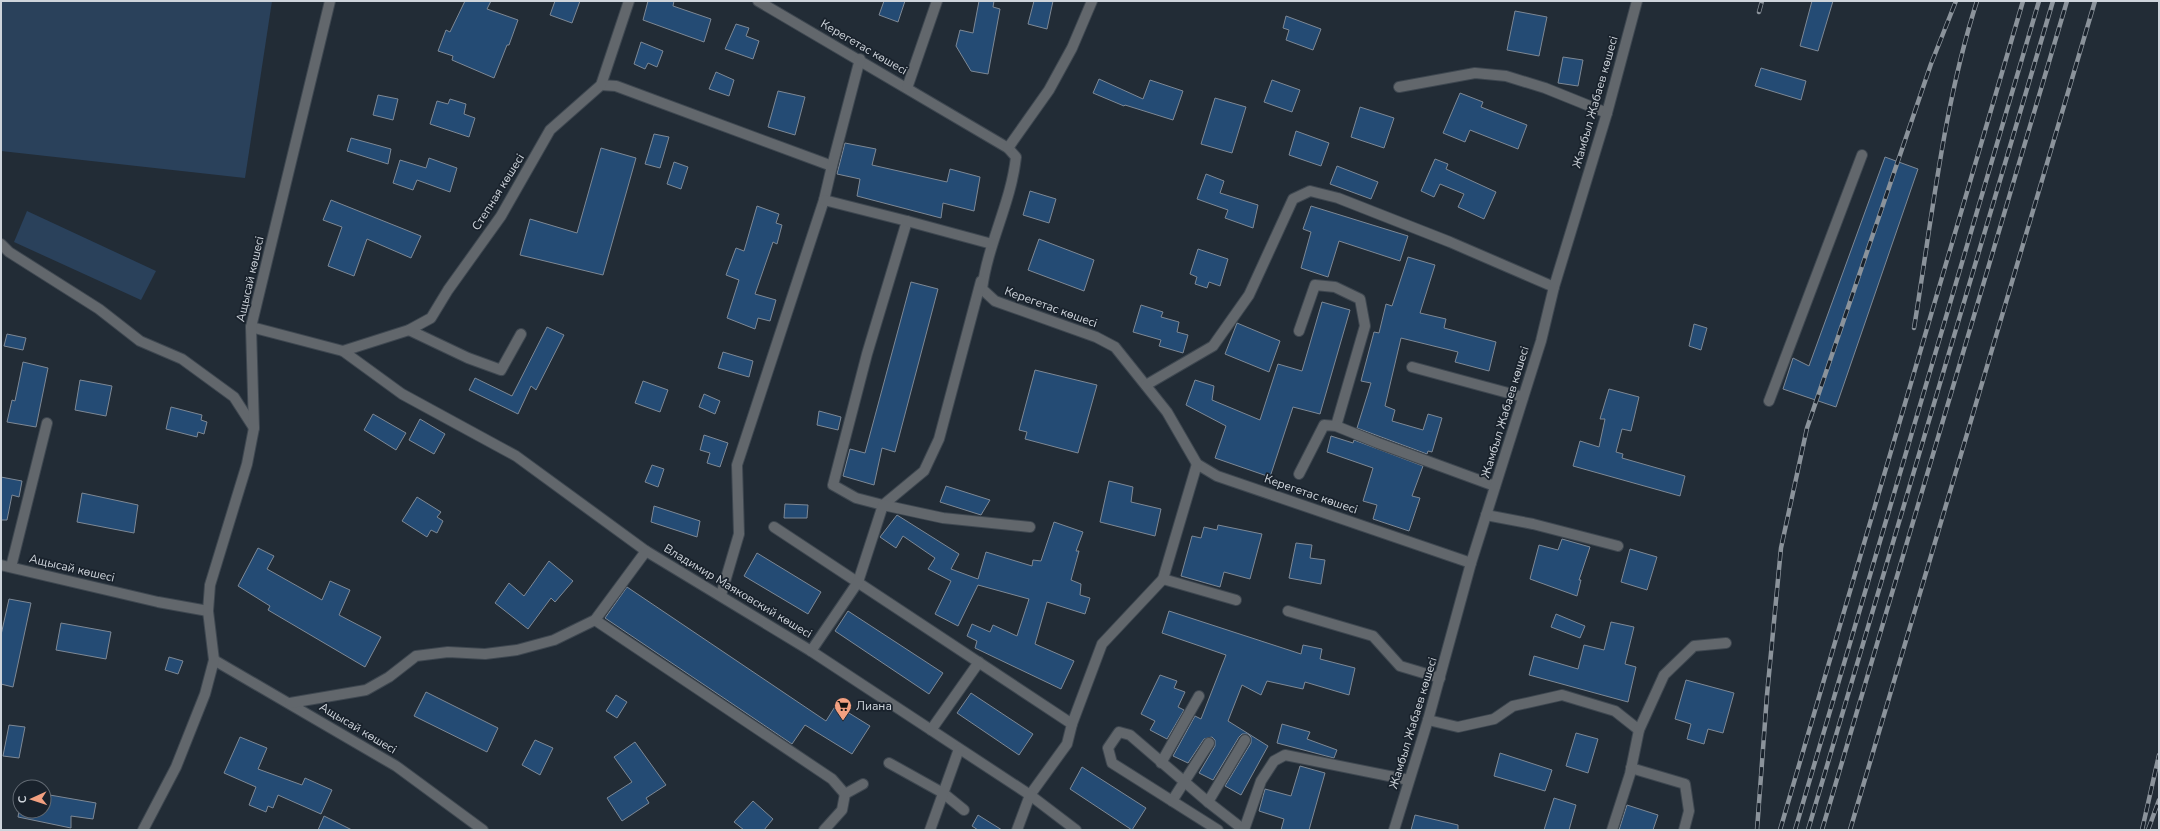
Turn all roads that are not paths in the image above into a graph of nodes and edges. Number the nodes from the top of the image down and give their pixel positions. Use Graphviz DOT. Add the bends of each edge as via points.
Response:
graph roads {
  1 [pos="330,1"];
  2 [pos="630,1"];
  3 [pos="758,1"];
  4 [pos="937,1"];
  5 [pos="1092,1"];
  6 [pos="1637,1"];
  7 [pos="860,59"];
  8 [pos="601,85"];
  9 [pos="1399,87"];
  10 [pos="907,88"];
  11 [pos="1607,113"];
  12 [pos="1008,148"];
  13 [pos="1862,155"];
  14 [pos="832,166"];
  15 [pos="824,200"];
  16 [pos="907,221"];
  17 [pos="1,244"];
  18 [pos="992,244"];
  19 [pos="985,265"];
  20 [pos="1554,287"];
  21 [pos="251,327"];
  22 [pos="409,330"];
  23 [pos="1299,331"];
  24 [pos="521,334"];
  25 [pos="343,351"];
  26 [pos="1412,368"];
  27 [pos="1146,385"];
  28 [pos="1523,397"];
  29 [pos="1769,401"];
  30 [pos="47,423"];
  31 [pos="1336,426"];
  32 [pos="254,428"];
  33 [pos="1197,464"];
  34 [pos="1300,474"];
  35 [pos="1495,486"];
  36 [pos="883,505"];
  37 [pos="1486,515"];
  38 [pos="774,527"];
  39 [pos="1030,527"];
  40 [pos="1618,546"];
  41 [pos="646,551"];
  42 [pos="1472,563"];
  43 [pos="6,566"];
  44 [pos="1163,579"];
  45 [pos="858,582"];
  46 [pos="722,596"];
  47 [pos="1236,600"];
  48 [pos="208,611"];
  49 [pos="1288,611"];
  50 [pos="595,620"];
  51 [pos="1726,643"];
  52 [pos="811,651"];
  53 [pos="214,660"];
  54 [pos="979,662"];
  55 [pos="1440,678"];
  56 [pos="1199,696"];
  57 [pos="290,703"];
  58 [pos="1428,720"];
  59 [pos="1072,724"];
  60 [pos="931,730"];
  61 [pos="1639,730"];
  62 [pos="1245,740"];
  63 [pos="1209,743"];
  64 [pos="959,748"];
  65 [pos="889,763"];
  66 [pos="1162,763"];
  67 [pos="1631,768"];
  68 [pos="1409,780"];
  69 [pos="1184,781"];
  70 [pos="863,784"];
  71 [pos="943,793"];
  72 [pos="845,794"];
  73 [pos="1030,795"];
  74 [pos="1172,801"];
  75 [pos="1208,802"];
  76 [pos="964,810"];
  77 [pos="143,830"];
  78 [pos="483,830"];
  79 [pos="824,830"];
  80 [pos="930,830"];
  81 [pos="1017,830"];
  82 [pos="1076,830"];
  83 [pos="1218,830"];
  84 [pos="1244,830"];
  85 [pos="1394,830"];
  86 [pos="1612,830"];
  87 [pos="1684,830"];
  1 -- 21 [label="street, Ащысай көшесі"];
  2 -- 8 [label="street, Степная көшесі"];
  3 -- 7 [label="street, Керегетас көшесі"];
  4 -- 10 [label="street"];
  5 -- 12 [label="street" via="1072,48 1049,90"];
  6 -- 11 [label="street, Жамбыл Жабаев көшесі"];
  7 -- 10 [label="street, Керегетас көшесі"];
  7 -- 14 [label="street"];
  8 -- 14 [label="street" via="616,86"];
  8 -- 22 [label="street, Степная көшесі" via="550,130 501,216 431,318"];
  9 -- 11 [label="street" via="1475,73 1506,76 1545,88"];
  10 -- 12 [label="street, Керегетас көшесі"];
  11 -- 20 [label="street, Жамбыл Жабаев көшесі"];
  12 -- 18 [label="street, Керегетас көшесі" via="1016,157 1013,180"];
  13 -- 29 [label="street"];
  14 -- 15 [label="street"];
  15 -- 16 [label="street"];
  15 -- 46 [label="street" via="737,465 739,534"];
  16 -- 18 [label="street"];
  16 -- 36 [label="street" via="867,354 833,485 856,498"];
  17 -- 32 [label="street" via="9,252 99,309 140,341 182,359 234,397"];
  18 -- 19 [label="street, Керегетас көшесі"];
  19 -- 27 [label="street, Керегетас көшесі" via="982,289 996,301 1096,337 1116,347"];
  19 -- 36 [label="street" via="939,439 924,471"];
  20 -- 27 [label="street" via="1450,242 1345,201 1310,191 1293,199 1249,295 1212,346"];
  20 -- 28 [label="street, Жамбыл Жабаев көшесі" via="1541,341"];
  21 -- 25 [label="street"];
  21 -- 32 [label="street, Ащысай көшесі"];
  22 -- 24 [label="street" via="468,358 501,370"];
  22 -- 25 [label="street, Степная көшесі"];
  23 -- 31 [label="street" via="1315,285 1335,287 1360,299 1365,326"];
  25 -- 41 [label="street" via="402,394 516,456"];
  26 -- 28 [label="street"];
  27 -- 33 [label="street, Керегетас көшесі" via="1167,412"];
  28 -- 35 [label="street, Жамбыл Жабаев көшесі"];
  30 -- 43 [label="street"];
  31 -- 34 [label="street" via="1324,425"];
  31 -- 35 [label="street"];
  32 -- 48 [label="street, Ащысай көшесі" via="247,464 210,585"];
  33 -- 42 [label="street, Керегетас көшесі" via="1217,476"];
  33 -- 44 [label="street"];
  35 -- 37 [label="street, Жамбыл Жабаев көшесі"];
  36 -- 39 [label="street" via="943,518"];
  36 -- 45 [label="street"];
  37 -- 40 [label="street"];
  37 -- 42 [label="street, Жамбыл Жабаев көшесі"];
  38 -- 45 [label="street"];
  41 -- 46 [label="street, Владимир Маяковский көшесі"];
  41 -- 50 [label="street, Владимир Маяковский көшесі"];
  42 -- 55 [label="street, Жамбыл Жабаев көшесі"];
  43 -- 48 [label="street, Ащысай көшесі" via="158,602"];
  44 -- 47 [label="street"];
  44 -- 59 [label="street" via="1102,644"];
  45 -- 52 [label="street"];
  45 -- 54 [label="street"];
  46 -- 52 [label="street, Владимир Маяковский көшесі"];
  48 -- 53 [label="street, Ащысай көшесі"];
  49 -- 55 [label="street" via="1374,636 1400,666"];
  50 -- 57 [label="street, Владимир Маяковский көшесі" via="554,640 517,650 485,654 448,652 416,656 389,677 366,690"];
  50 -- 72 [label="street" via="832,779"];
  51 -- 61 [label="street" via="1694,646 1664,675"];
  52 -- 60 [label="street, Владимир Маяковский көшесі"];
  53 -- 57 [label="street, Ащысай көшесі"];
  53 -- 77 [label="street, Ащысай көшесі" via="205,694 176,767"];
  54 -- 59 [label="street"];
  54 -- 60 [label="street"];
  55 -- 58 [label="street, Жамбыл Жабаев көшесі"];
  56 -- 66 [label="street"];
  57 -- 78 [label="street, Ащысай көшесі" via="396,766"];
  58 -- 61 [label="street" via="1458,728 1494,719 1514,706 1562,695 1615,711"];
  58 -- 68 [label="street, Жамбыл Жабаев көшесі"];
  59 -- 73 [label="street" via="1067,744"];
  60 -- 64 [label="street, Владимир Маяковский көшесі"];
  61 -- 67 [label="street"];
  62 -- 75 [label="street"];
  63 -- 69 [label="street"];
  64 -- 71 [label="street"];
  64 -- 73 [label="street, Владимир Маяковский көшесі"];
  65 -- 71 [label="street"];
  66 -- 69 [label="street"];
  66 -- 74 [label="street" via="1130,735 1119,732 1108,748 1112,763"];
  67 -- 86 [label="street"];
  67 -- 87 [label="street" via="1685,784 1689,811"];
  68 -- 84 [label="street" via="1285,755 1274,761 1261,781"];
  68 -- 85 [label="street, Жамбыл Жабаев көшесі"];
  69 -- 74 [label="street"];
  69 -- 75 [label="street"];
  70 -- 72 [label="street"];
  71 -- 76 [label="street"];
  71 -- 80 [label="street"];
  72 -- 79 [label="street" via="842,810"];
  73 -- 81 [label="street"];
  73 -- 82 [label="street, Владимир Маяковский көшесі"];
  74 -- 83 [label="street"];
  75 -- 84 [label="street"];
}
